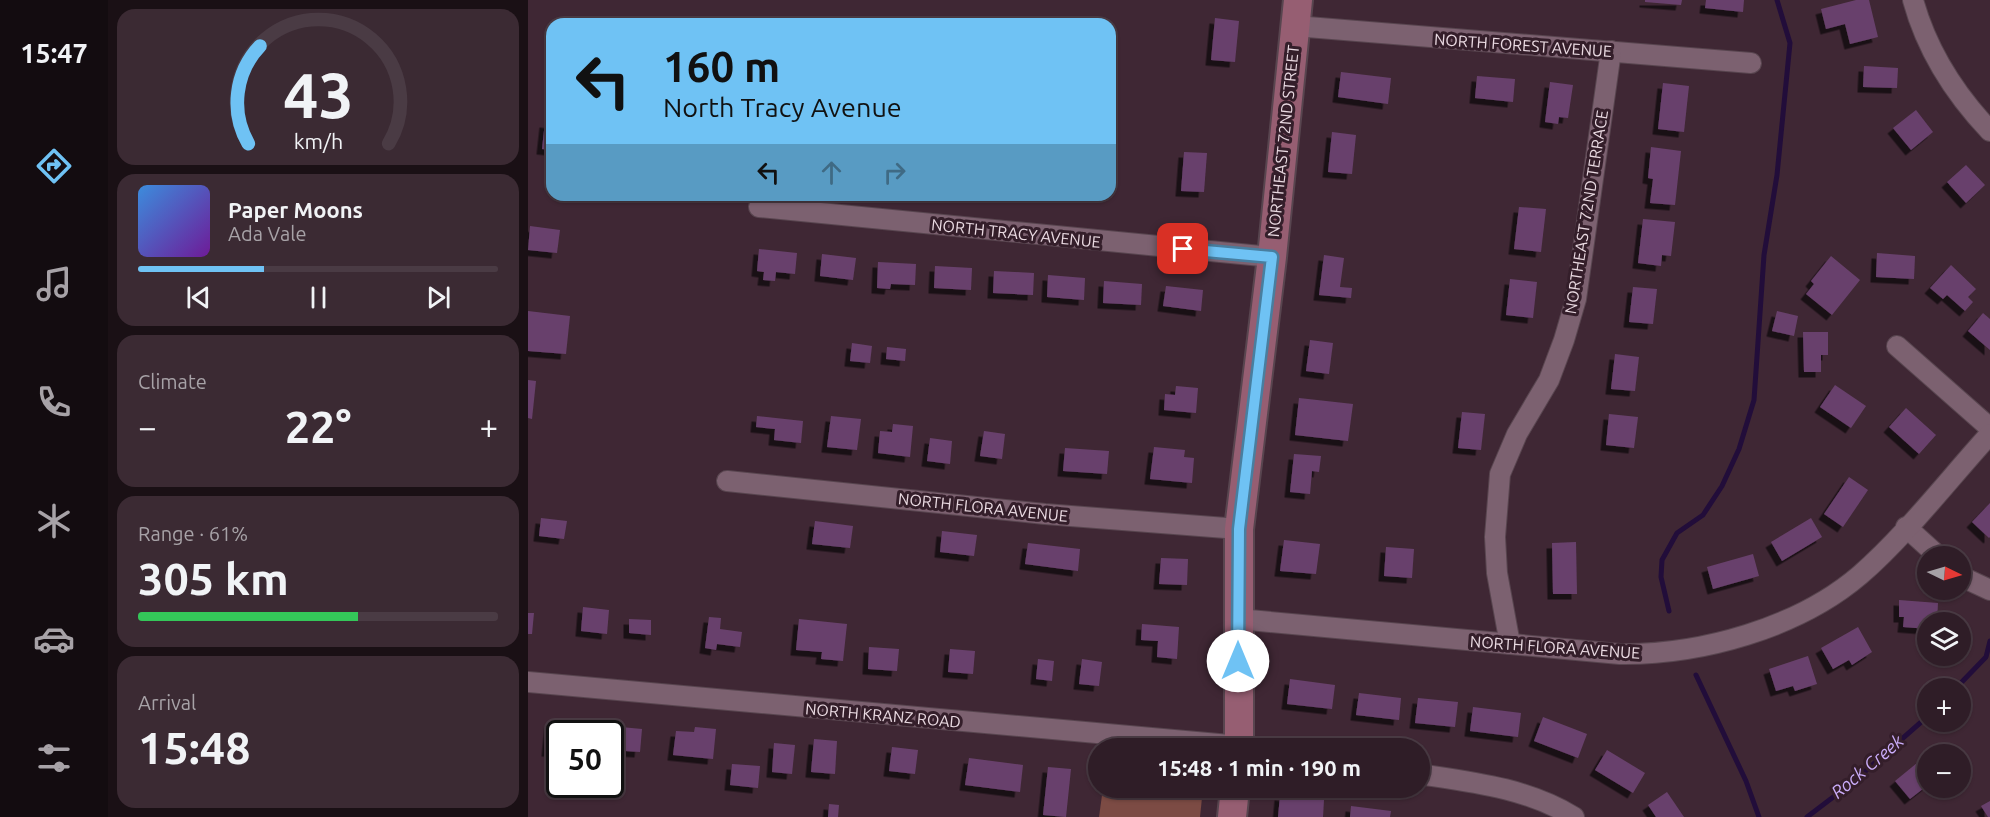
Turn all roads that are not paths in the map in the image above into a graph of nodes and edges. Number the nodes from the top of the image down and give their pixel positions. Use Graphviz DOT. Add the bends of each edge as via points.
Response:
graph roads {
  1 [pos="1913,0"];
  2 [pos="1296,13"];
  3 [pos="1611,51"];
  4 [pos="1751,63"];
  5 [pos="1990,131"];
  6 [pos="759,207"];
  7 [pos="1272,257"];
  8 [pos="1897,346"];
  9 [pos="1990,428"];
  10 [pos="1990,434"];
  11 [pos="727,481"];
  12 [pos="1906,527"];
  13 [pos="1239,529"];
  14 [pos="1927,546"];
  15 [pos="1971,582"];
  16 [pos="1990,591"];
  17 [pos="1238,619"];
  18 [pos="1510,644"];
  19 [pos="528,682"];
  20 [pos="1147,738"];
  21 [pos="1246,738"];
  22 [pos="1430,776"];
  23 [pos="1234,798"];
  24 [pos="1232,817"];
  25 [pos="1574,817"];
  1 -- 5 [label="street" via="1929,45 1948,80"];
  2 -- 3 [label="street, NORTH FOREST AVENUE"];
  2 -- 7 [label="main road, NORTHEAST 72ND STREET"];
  3 -- 4 [label="street, NORTH FOREST AVENUE"];
  3 -- 18 [label="street, NORTHEAST 72ND TERRACE" via="1575,299 1549,380 1507,454 1499,483 1497,573"];
  6 -- 7 [label="street, NORTH TRACY AVENUE"];
  7 -- 13 [label="main road, NORTHEAST 72ND STREET"];
  8 -- 9 [label="street"];
  10 -- 12 [label="street, NORTH FLORA AVENUE"];
  11 -- 13 [label="street, NORTH FLORA AVENUE" via="1045,514"];
  12 -- 14 [label="street"];
  12 -- 18 [label="street, NORTH FLORA AVENUE" via="1838,591 1790,617 1729,639 1686,650 1642,654"];
  13 -- 17 [label="main road, NORTHEAST 72ND STREET"];
  15 -- 16 [label="street"];
  17 -- 18 [label="street, NORTH FLORA AVENUE"];
  17 -- 21 [label="main road, NORTHEAST 72ND STREET"];
  19 -- 20 [label="street, NORTH KRANZ ROAD"];
  22 -- 25 [label="street" via="1514,791"];
  23 -- 24 [label="main road"];
}
